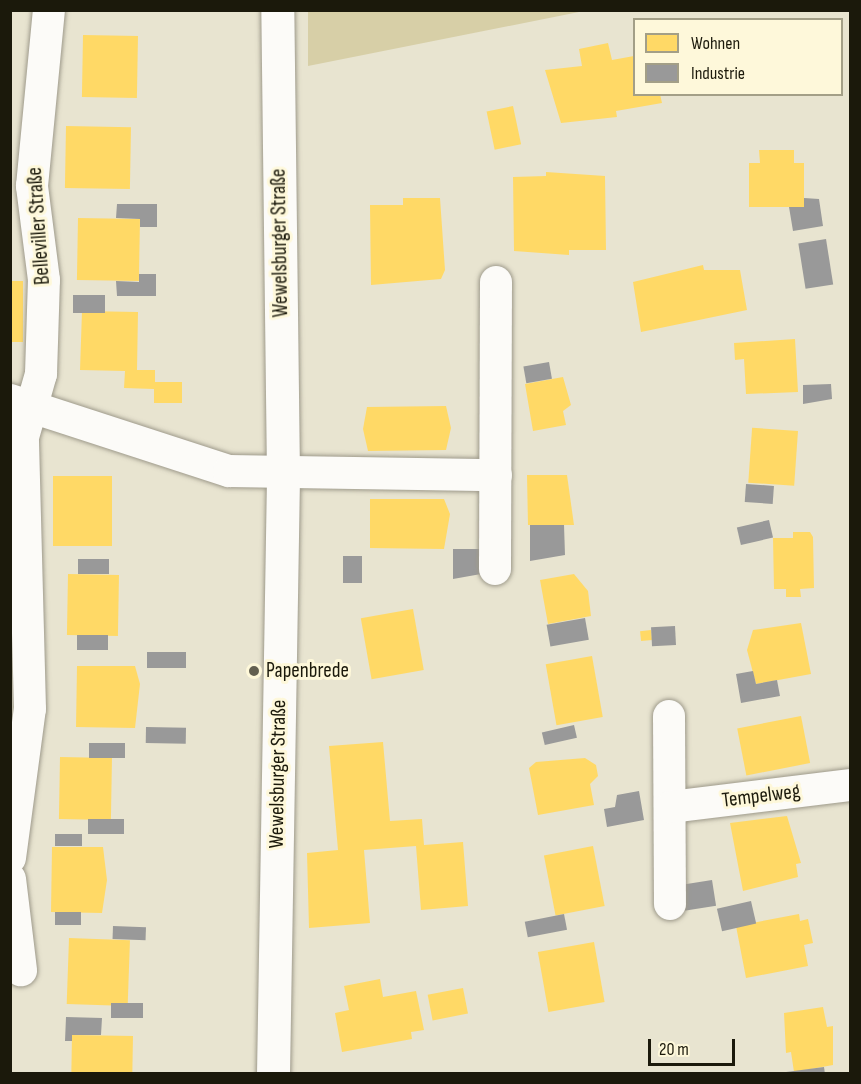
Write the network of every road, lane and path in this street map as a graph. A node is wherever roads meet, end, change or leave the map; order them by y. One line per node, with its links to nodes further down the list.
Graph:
1 (49, 10): 4 (street, Belleviller Straße)
2 (277, 10): 5 (main road, Wewelsburger Straße)
3 (496, 282): 6 (street)
4 (21, 402): 5 (street); 8 (street, Belleviller Straße)
5 (283, 475): 6 (street); 16 (main road, Wewelsburger Straße)
6 (496, 475): 7 (street)
7 (495, 569)
8 (20, 708): 12 (street, Belleviller Straße)
9 (669, 716): 11 (street)
10 (850, 785): 11 (street, Tempelweg)
11 (671, 807): 14 (street)
12 (10, 858)
13 (10, 879): 15 (street)
14 (670, 904)
15 (21, 970)
16 (273, 1074)

